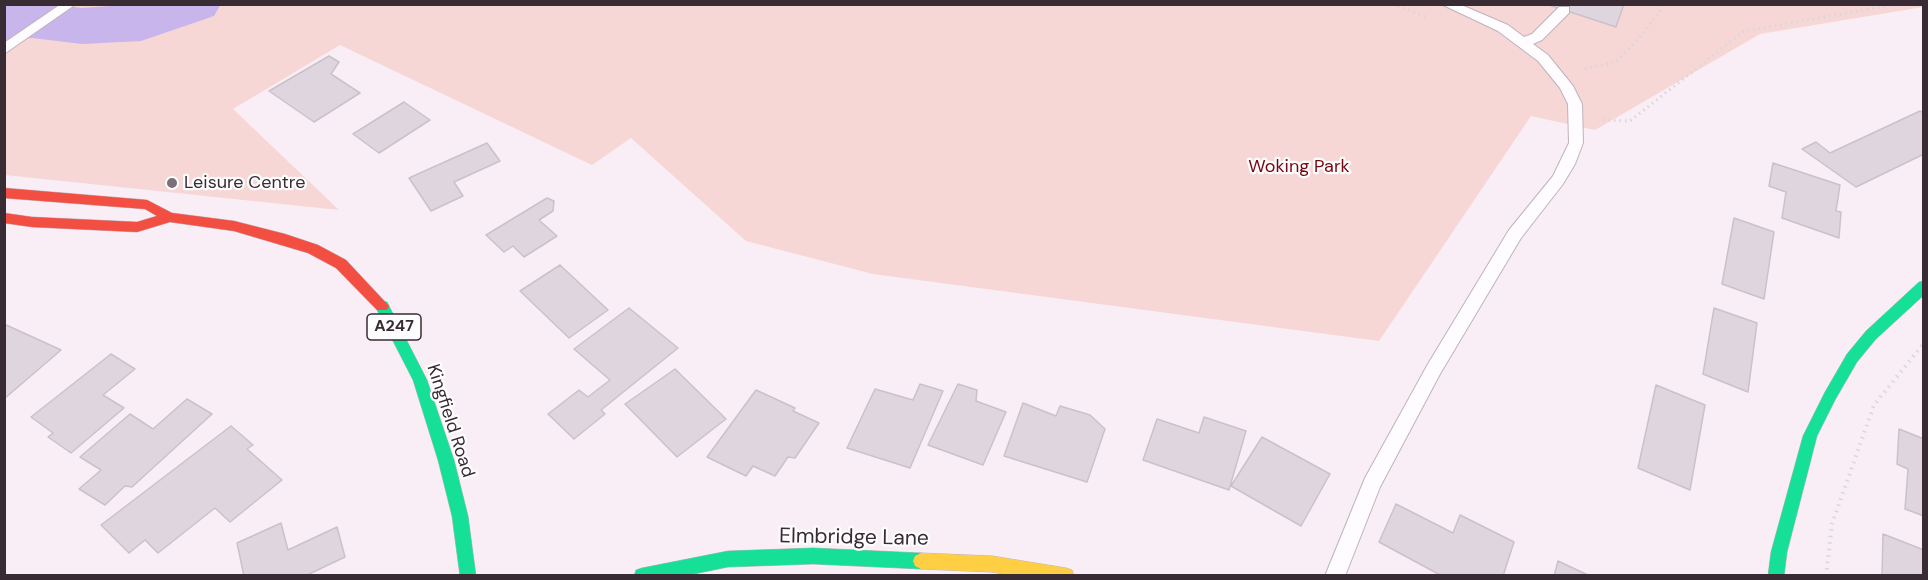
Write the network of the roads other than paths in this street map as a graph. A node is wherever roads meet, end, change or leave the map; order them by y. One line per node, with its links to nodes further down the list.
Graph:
1 (70, 4): 5 (lane)
2 (1447, 4): 4 (lane)
3 (1564, 10): 4 (lane)
4 (1525, 42): 13 (lane)
5 (4, 50)
6 (4, 193): 7 (main road, Kingfield Road / A247)
7 (170, 217): 8 (main road, Kingfield Road / A247); 10 (main road, Kingfield Road / A247)
8 (4, 218)
9 (1923, 286): 14 (main road)
10 (468, 576)
11 (642, 576): 12 (main road, Elmbridge Lane)
12 (1066, 576)
13 (1335, 576)
14 (1776, 576)

